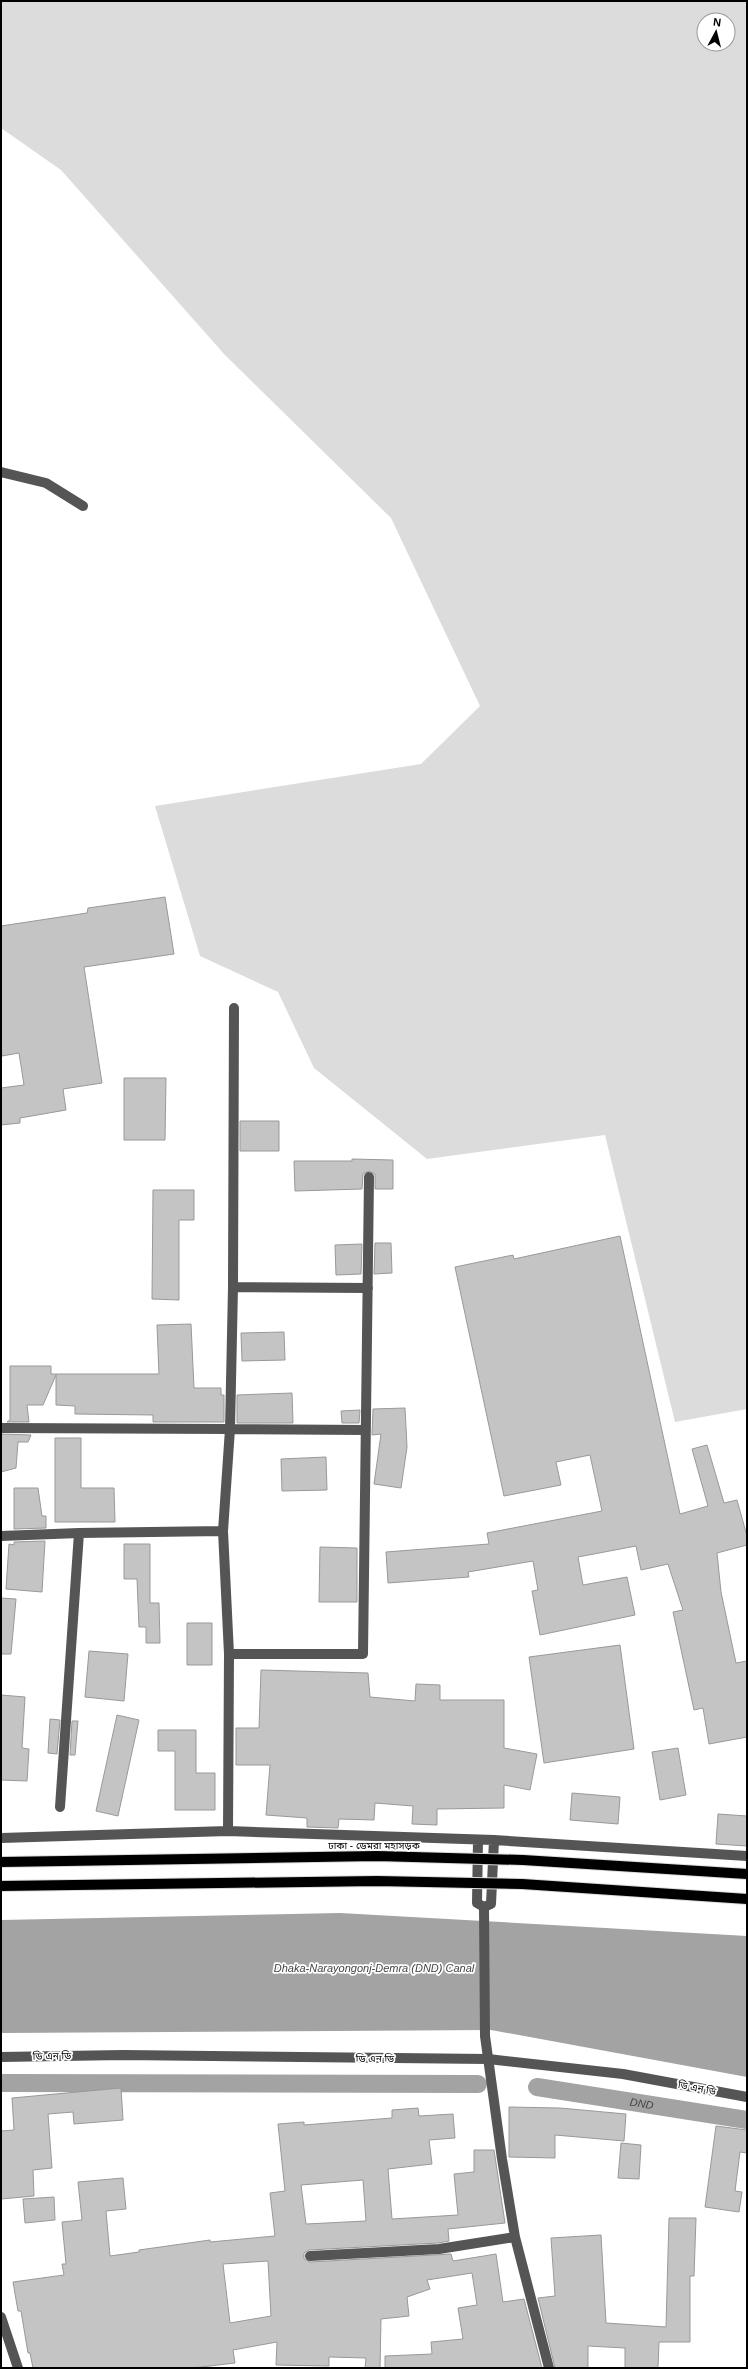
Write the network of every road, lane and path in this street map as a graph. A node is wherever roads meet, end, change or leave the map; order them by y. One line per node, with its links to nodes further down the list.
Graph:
1 (1, 472): 2 (street)
2 (83, 506)
3 (234, 1008): 5 (street)
4 (369, 1177): 6 (street)
5 (233, 1287): 6 (street); 8 (street)
6 (368, 1288): 9 (street)
7 (2, 1428): 8 (street)
8 (230, 1429): 9 (street); 10 (street)
9 (366, 1430): 13 (street)
10 (223, 1531): 11 (street); 13 (street)
11 (78, 1532): 12 (street); 14 (street)
12 (1, 1536)
13 (229, 1654): 15 (street)
14 (60, 1807)
15 (228, 1831): 16 (street); 17 (street)
16 (1, 1838)
17 (478, 1840): 18 (street); 24 (street)
18 (494, 1840): 19 (street); 24 (street)
19 (747, 1856)
20 (1, 1862): 21 (main road, ঢাকা - ডেমরা মহাসড়ক, bridge)
21 (747, 1874)
22 (1, 1886): 23 (main road, bridge)
23 (747, 1899)
24 (484, 1912): 26 (street)
25 (1, 2057): 26 (street, ডি এন ডি)
26 (488, 2059): 27 (street, ডি এন ডি); 28 (street)
27 (747, 2098)
28 (515, 2237): 29 (street); 32 (street)
29 (310, 2256)
30 (1, 2317): 31 (street)
31 (18, 2368)
32 (549, 2368)

